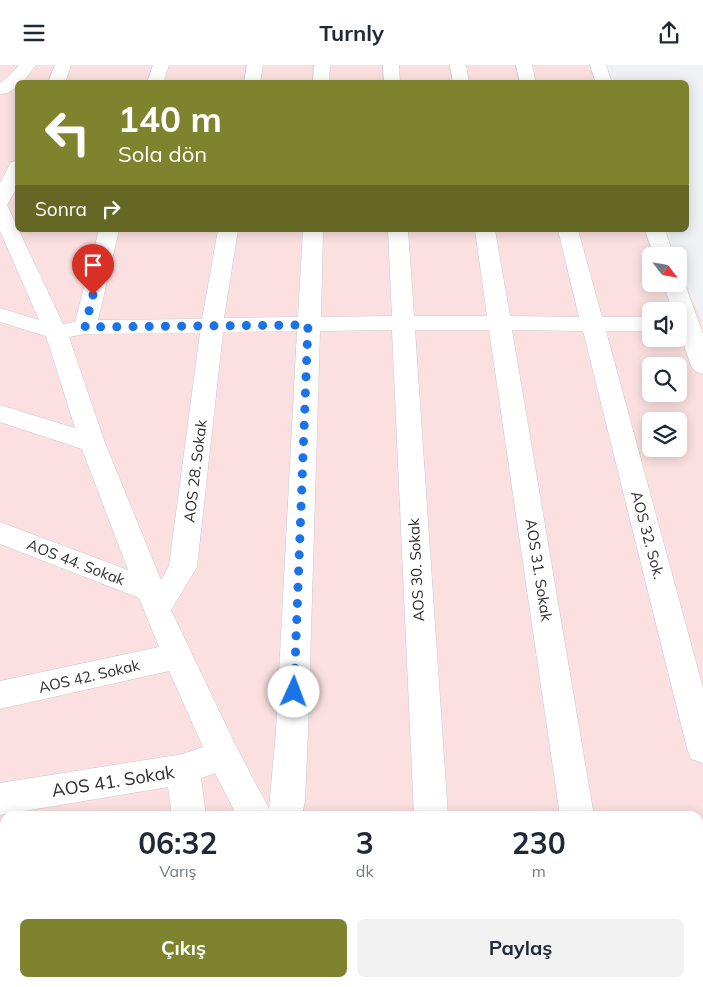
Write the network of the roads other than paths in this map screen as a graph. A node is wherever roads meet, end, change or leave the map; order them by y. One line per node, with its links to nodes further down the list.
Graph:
1 (29, 65): 18 (street)
2 (64, 65): 10 (street)
3 (161, 65): 11 (street)
4 (255, 65): 12 (street)
5 (322, 65): 13 (street)
6 (391, 65): 14 (street)
7 (458, 65): 15 (street)
8 (524, 65): 16 (street)
9 (598, 65): 17 (street)
10 (57, 80)
11 (156, 80)
12 (252, 80)
13 (321, 80)
14 (392, 80)
15 (460, 80)
16 (527, 80)
17 (603, 80)
18 (1, 88)
19 (15, 172): 20 (street)
20 (0, 202)
21 (0, 209): 38 (street)
22 (109, 232): 37 (street)
23 (228, 232): 35 (street, AOS 28. Sokak)
24 (313, 232): 36 (street)
25 (398, 232): 31 (street, AOS 30. Sokak)
26 (486, 232): 34 (street, AOS 31. Sokak)
27 (569, 232): 32 (street, AOS 32. Sok.)
28 (656, 232): 29 (street)
29 (661, 247)
30 (0, 315): 38 (street)
31 (402, 323): 34 (street); 36 (street); 54 (street, AOS 30. Sokak)
32 (592, 323): 33 (street); 34 (street); 47 (street, AOS 32. Sok.)
33 (642, 323)
34 (501, 324): 55 (street, AOS 31. Sokak)
35 (212, 325): 36 (street); 37 (street); 44 (street, AOS 28. Sokak)
36 (308, 325): 53 (street)
37 (85, 327): 38 (street)
38 (56, 332): 42 (street)
39 (687, 332): 40 (street)
40 (703, 366)
41 (0, 413): 42 (street)
42 (92, 443): 44 (street)
43 (0, 533): 44 (street, AOS 44. Sokak)
44 (154, 599): 45 (street)
45 (177, 656): 46 (street, AOS 42. Sokak); 48 (street)
46 (9, 688)
47 (703, 748)
48 (223, 755): 49 (street, AOS 41. Sokak); 52 (street)
49 (183, 769): 50 (street, AOS 41. Sokak); 51 (street)
50 (0, 799)
51 (188, 811)
52 (252, 811)
53 (286, 811)
54 (431, 811)
55 (576, 811)

